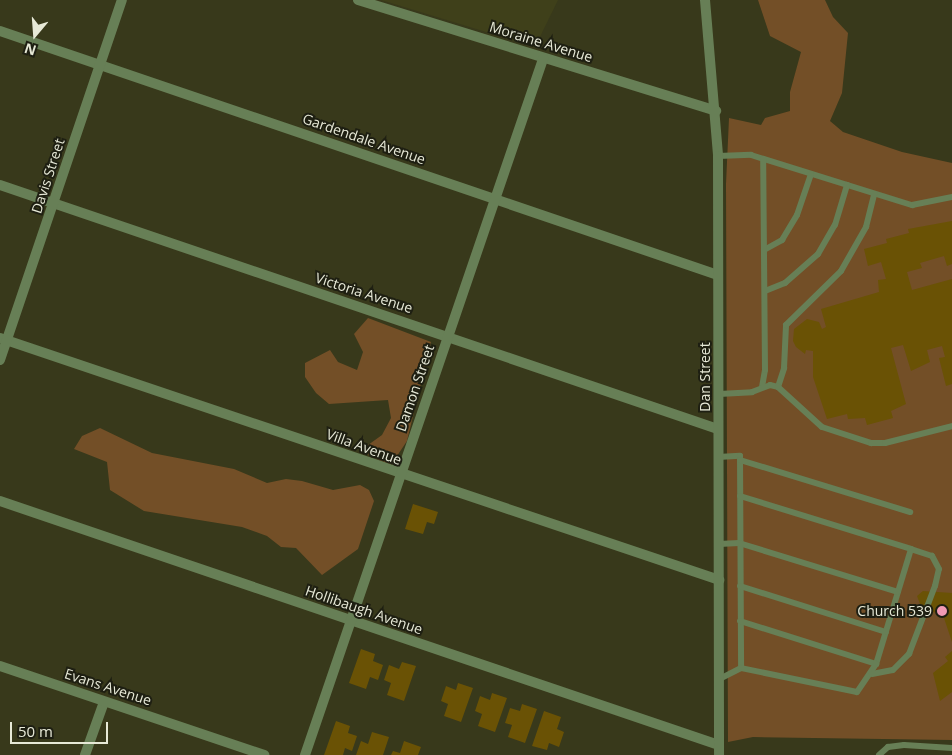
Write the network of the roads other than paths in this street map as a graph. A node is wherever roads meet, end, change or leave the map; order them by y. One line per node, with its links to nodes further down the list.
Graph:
1 (122, 0): 6 (street, Davis Street)
2 (358, 0): 5 (street, Moraine Avenue)
3 (705, 0): 7 (street, Dan Street)
4 (0, 31): 6 (street, Gardendale Avenue)
5 (542, 59): 7 (street, Moraine Avenue); 15 (street, Damon Street)
6 (98, 64): 15 (street, Gardendale Avenue); 16 (street, Davis Street)
7 (716, 111): 8 (street, Dan Street)
8 (718, 156): 9 (lane); 18 (street, Dan Street)
9 (763, 159): 10 (lane); 17 (lane)
10 (811, 174): 12 (lane); 17 (lane)
11 (0, 185): 16 (street, Victoria Avenue)
12 (847, 185): 13 (lane); 19 (lane)
13 (874, 194): 14 (lane); 24 (lane)
14 (952, 197)
15 (495, 198): 18 (street, Gardendale Avenue); 20 (street, Damon Street)
16 (54, 204): 20 (street, Victoria Avenue); 21 (street, Davis Street)
17 (764, 250): 19 (lane)
18 (718, 275): 25 (street, Dan Street)
19 (764, 291): 23 (lane)
20 (448, 335): 27 (street, Victoria Avenue); 30 (street, Damon Street)
21 (3, 339): 22 (street, Davis Street); 30 (street, Villa Avenue)
22 (0, 360)
23 (762, 386): 24 (lane); 25 (lane)
24 (778, 387): 26 (lane)
25 (719, 394): 27 (street, Dan Street)
26 (952, 426)
27 (718, 429): 28 (street, Dan Street)
28 (718, 457): 29 (lane); 35 (street, Dan Street)
29 (740, 460): 31 (lane); 33 (lane)
30 (400, 474): 37 (street, Villa Avenue); 40 (street, Damon Street)
31 (740, 496): 34 (lane); 36 (lane)
32 (0, 501): 40 (street, Hollibaugh Avenue)
33 (910, 512)
34 (739, 542): 35 (lane); 38 (lane); 39 (lane)
35 (719, 544): 37 (street, Dan Street)
36 (911, 549): 39 (lane); 46 (lane)
37 (719, 580): 47 (street, Dan Street)
38 (740, 586): 41 (lane); 42 (lane)
39 (898, 592): 42 (lane)
40 (350, 621): 50 (street, Hollibaugh Avenue); 53 (street, Damon Street)
41 (740, 621): 43 (lane); 45 (lane)
42 (886, 632): 43 (lane)
43 (876, 664): 46 (lane)
44 (0, 666): 48 (street, Evans Avenue)
45 (741, 668): 46 (lane); 47 (lane)
46 (872, 674)
47 (719, 679): 50 (street, Dan Street)
48 (104, 702): 51 (street); 52 (street, Evans Avenue)
49 (952, 748): 54 (lane)
50 (719, 750)
51 (85, 755)
52 (264, 755)
53 (305, 755)
54 (879, 755)

